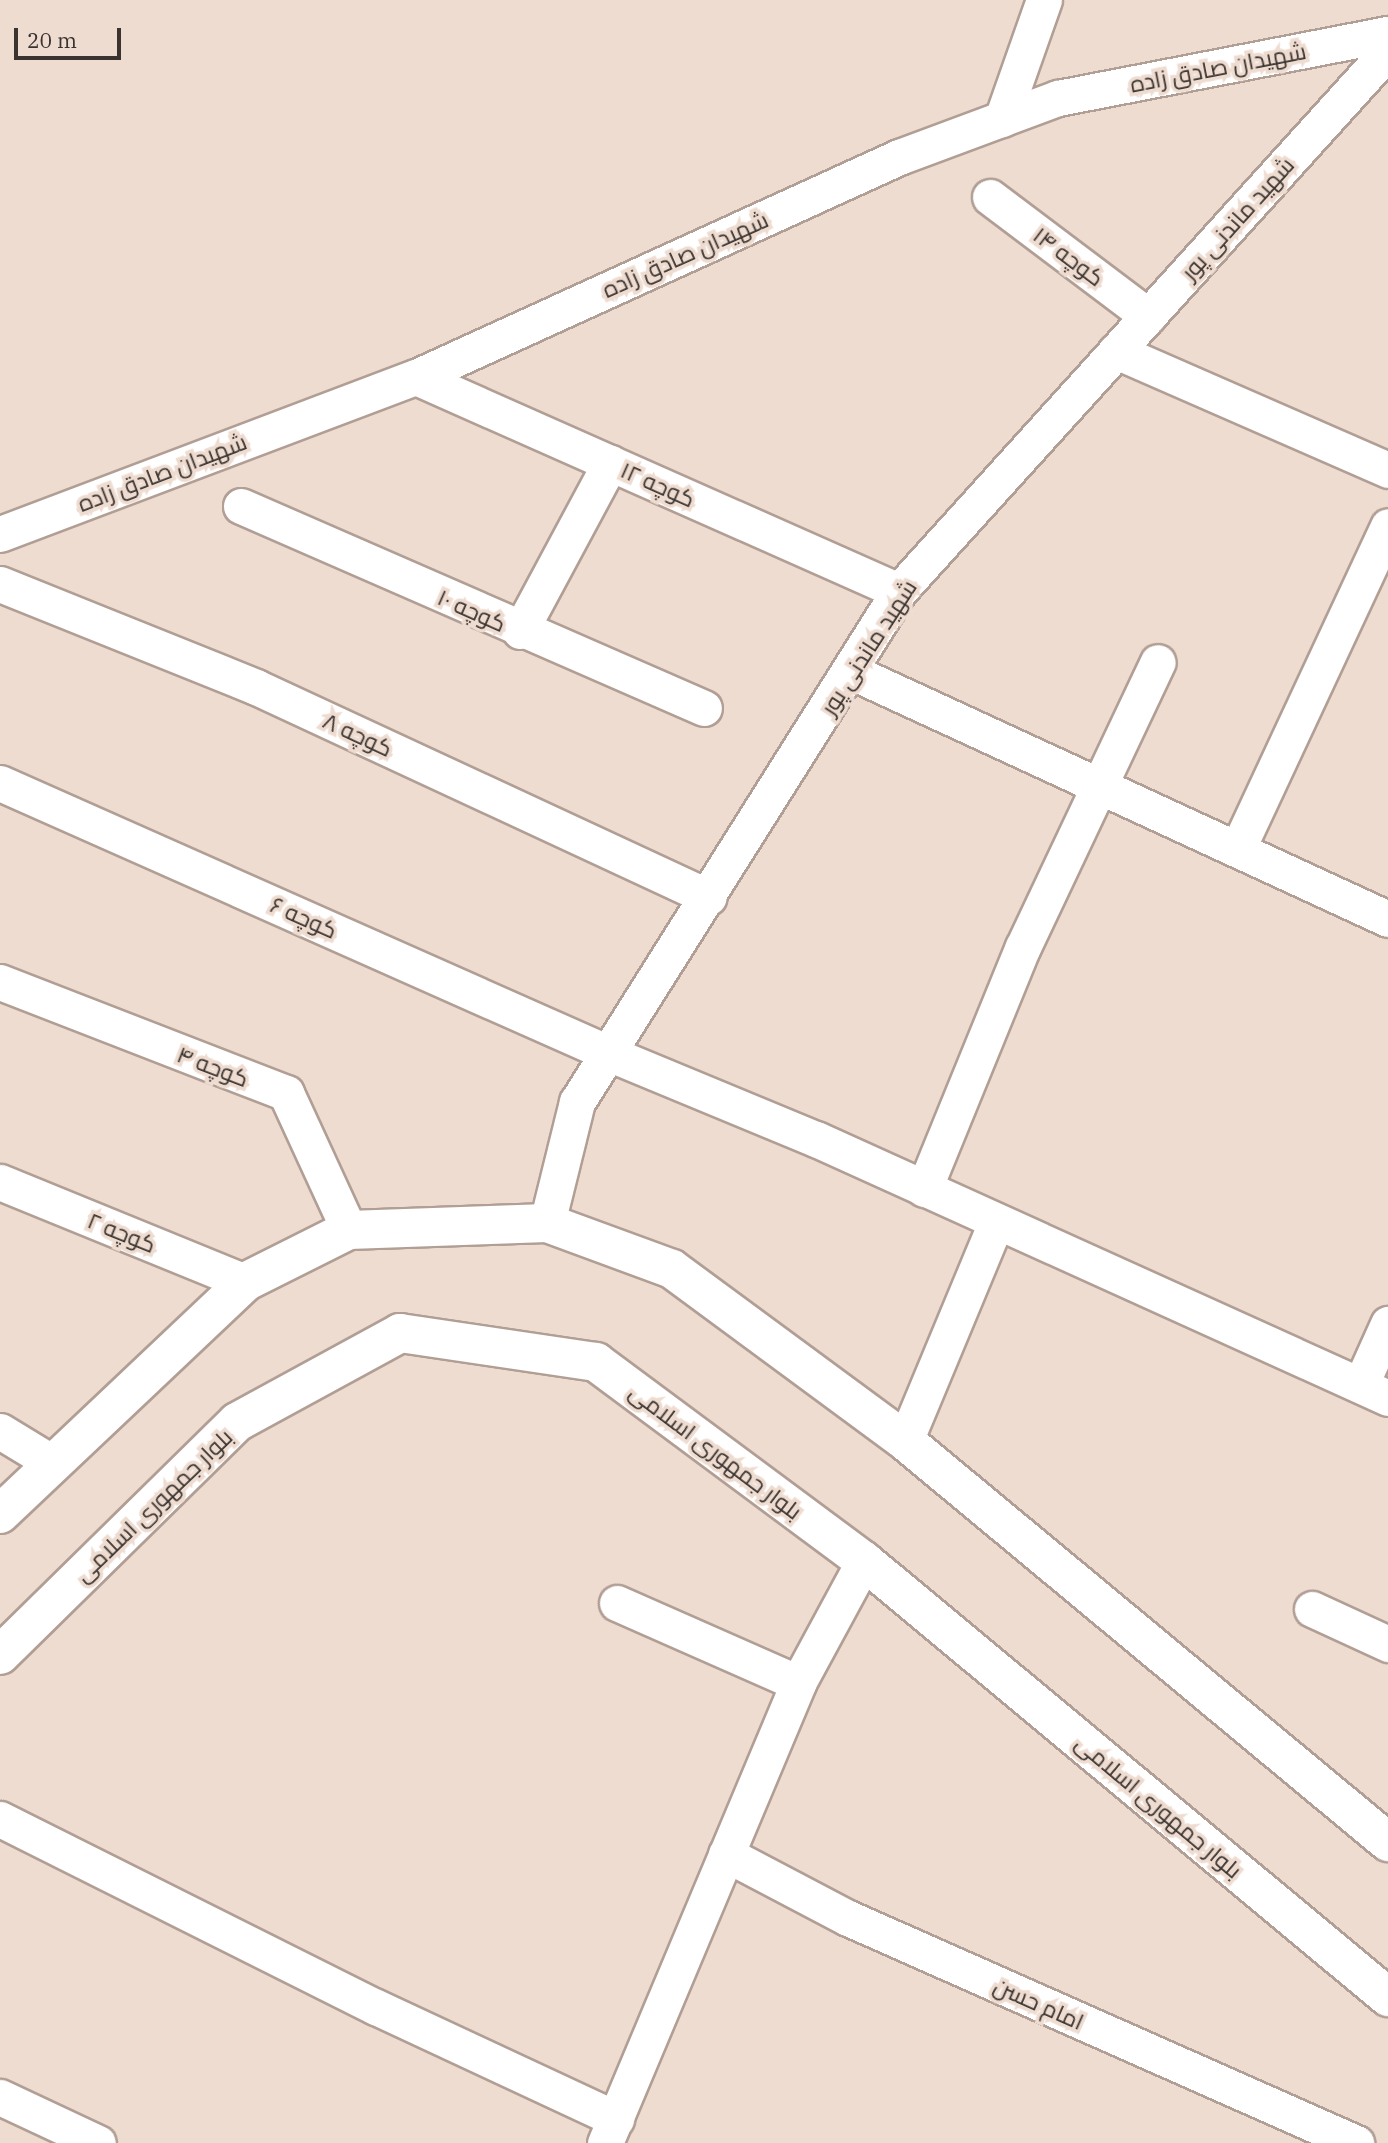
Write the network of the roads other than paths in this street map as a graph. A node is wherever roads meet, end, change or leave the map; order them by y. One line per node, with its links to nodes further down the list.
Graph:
1 (1044, 0): 4 (street)
2 (1388, 34): 4 (street, شهیدان صادق زاده)
3 (1388, 51): 6 (street, شهید ماندنی پور)
4 (1002, 119): 8 (street, شهیدان صادق زاده)
5 (990, 197): 6 (street, کوچه ۱۴)
6 (1148, 316): 7 (street, شهید ماندنی پور)
7 (1116, 351): 10 (street); 15 (street, شهید ماندنی پور)
8 (416, 377): 9 (street, کوچه ۱۲); 13 (street, شهیدان صادق زاده)
9 (610, 463): 15 (street, کوچه ۱۲); 16 (street)
10 (1388, 470)
11 (241, 506): 16 (street, کوچه ۱۰)
12 (1388, 526): 22 (street)
13 (0, 534)
14 (0, 584): 23 (street, کوچه ۸)
15 (900, 591): 18 (street, شهید ماندنی پور)
16 (520, 631): 19 (street, کوچه ۱۰)
17 (1158, 662): 21 (street)
18 (850, 671): 21 (street); 23 (street, شهید ماندنی پور)
19 (704, 708)
20 (0, 783): 26 (street, کوچه ۶)
21 (1100, 783): 22 (street); 28 (street)
22 (1238, 848): 24 (street)
23 (709, 897): 26 (street, شهید ماندنی پور)
24 (1387, 915)
25 (0, 982): 31 (street, کوچه ۴)
26 (608, 1053): 28 (street, کوچه ۶); 30 (street, شهید ماندنی پور)
27 (0, 1182): 32 (street, کوچه ۲)
28 (924, 1189): 29 (street, کوچه ۶)
29 (996, 1222): 34 (street, کوچه ۶); 36 (street)
30 (547, 1223): 31 (main road); 36 (main road)
31 (349, 1230): 32 (main road)
32 (245, 1282): 37 (main road)
33 (1388, 1324): 34 (street)
34 (1375, 1391)
35 (0, 1432): 37 (street)
36 (905, 1441): 46 (main road)
37 (51, 1462): 38 (main road)
38 (0, 1514)
39 (864, 1561): 43 (main road, بلوار جمهوری اسلامی); 44 (street); 48 (main road, بلوار جمهوری اسلامی)
40 (617, 1602): 44 (street)
41 (1312, 1609): 42 (street)
42 (1388, 1644)
43 (0, 1654)
44 (798, 1683): 47 (street)
45 (0, 1819): 50 (street)
46 (1388, 1842)
47 (726, 1854): 50 (street); 52 (street, امام حسن)
48 (1388, 1997)
49 (0, 2097): 51 (street)
50 (610, 2131)
51 (98, 2143)
52 (1356, 2143)

